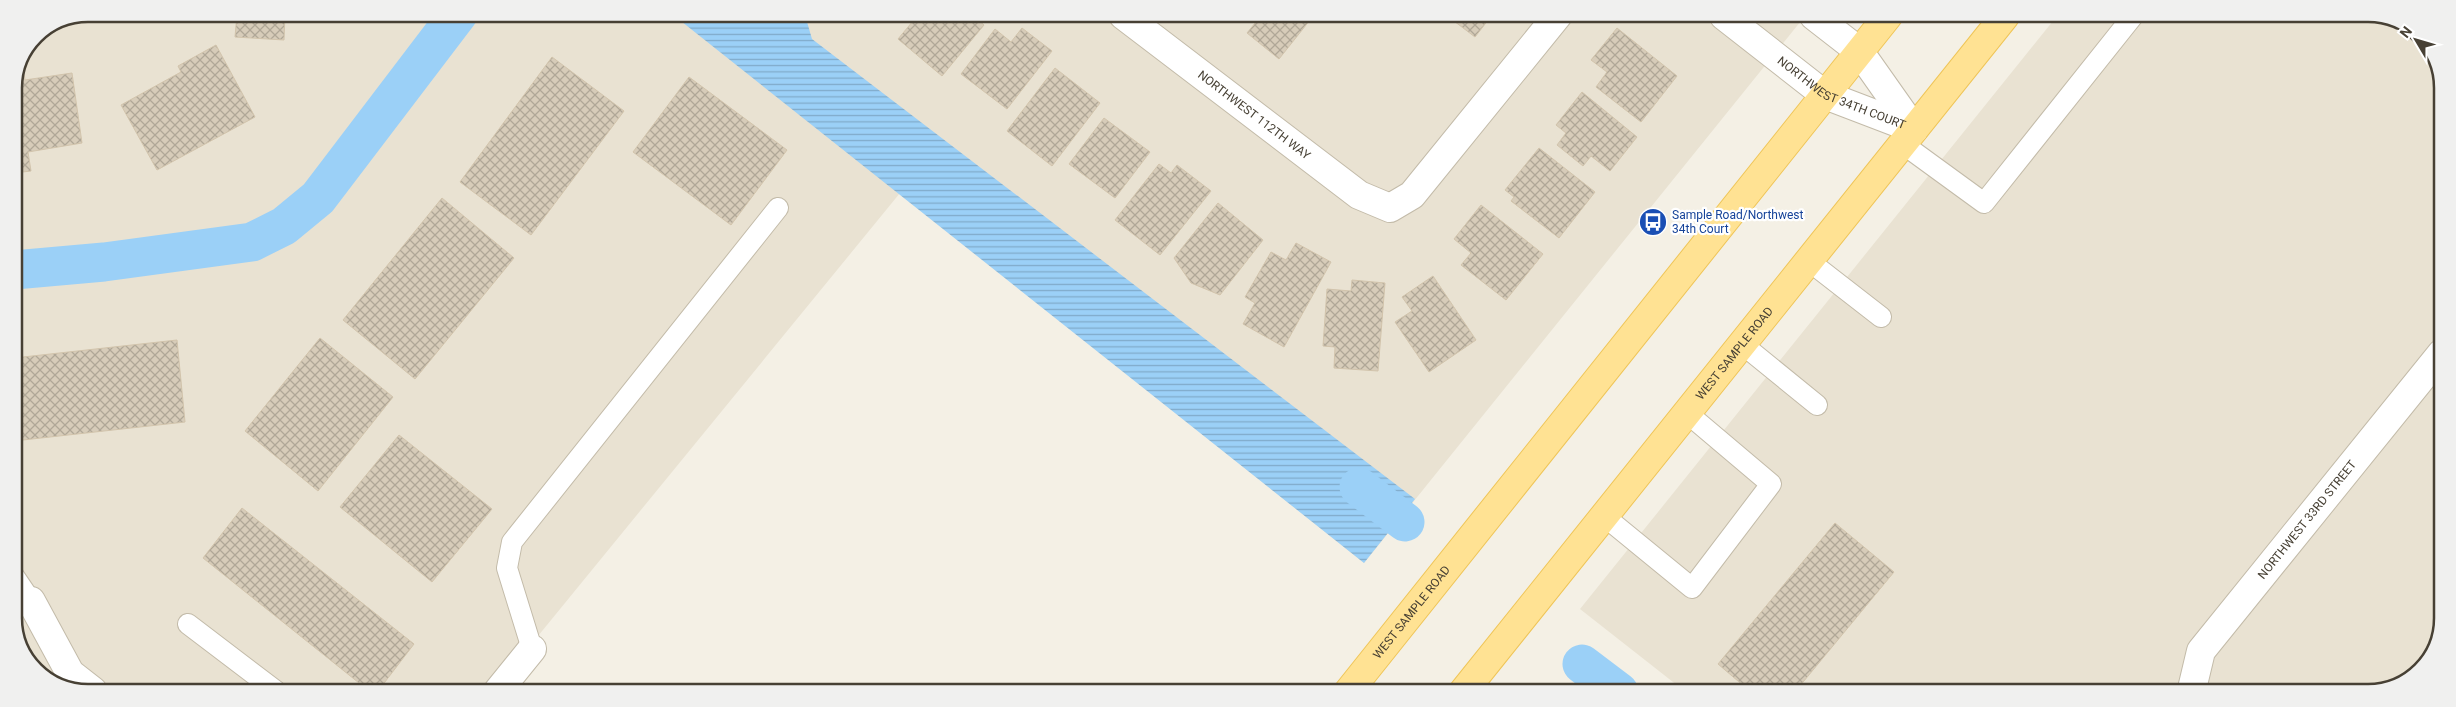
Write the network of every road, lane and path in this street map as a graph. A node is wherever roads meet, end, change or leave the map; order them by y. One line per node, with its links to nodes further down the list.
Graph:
1 (1132, 22): 2 (street, NORTHWEST 112TH WAY)
2 (1552, 22)
3 (1732, 22): 9 (street, NORTHWEST 34TH COURT)
4 (1822, 22): 8 (street, NORTHWEST 34TH COURT)
5 (1883, 22): 8 (main road, WEST SAMPLE ROAD)
6 (2000, 22): 10 (main road, WEST SAMPLE ROAD)
7 (2128, 22): 10 (lane)
8 (1859, 51): 9 (main road, WEST SAMPLE ROAD); 10 (street, NORTHWEST 34TH COURT)
9 (1825, 95): 10 (street, NORTHWEST 34TH COURT); 26 (main road, WEST SAMPLE ROAD)
10 (1908, 136): 12 (main road, WEST SAMPLE ROAD)
11 (778, 208): 22 (lane)
12 (1808, 261): 13 (lane); 14 (main road, WEST SAMPLE ROAD)
13 (1880, 318)
14 (1742, 344): 16 (lane); 17 (main road, WEST SAMPLE ROAD)
15 (2434, 363): 28 (street, NORTHWEST 33RD STREET)
16 (1817, 405)
17 (1687, 413): 18 (main road, WEST SAMPLE ROAD); 18 (lane)
18 (1604, 516): 27 (main road, WEST SAMPLE ROAD)
19 (23, 590): 20 (lane)
20 (31, 602): 23 (street)
21 (188, 624): 24 (lane)
22 (532, 648): 25 (street)
23 (84, 684)
24 (267, 684)
25 (504, 684)
26 (1354, 684)
27 (1469, 684)
28 (2193, 684)

